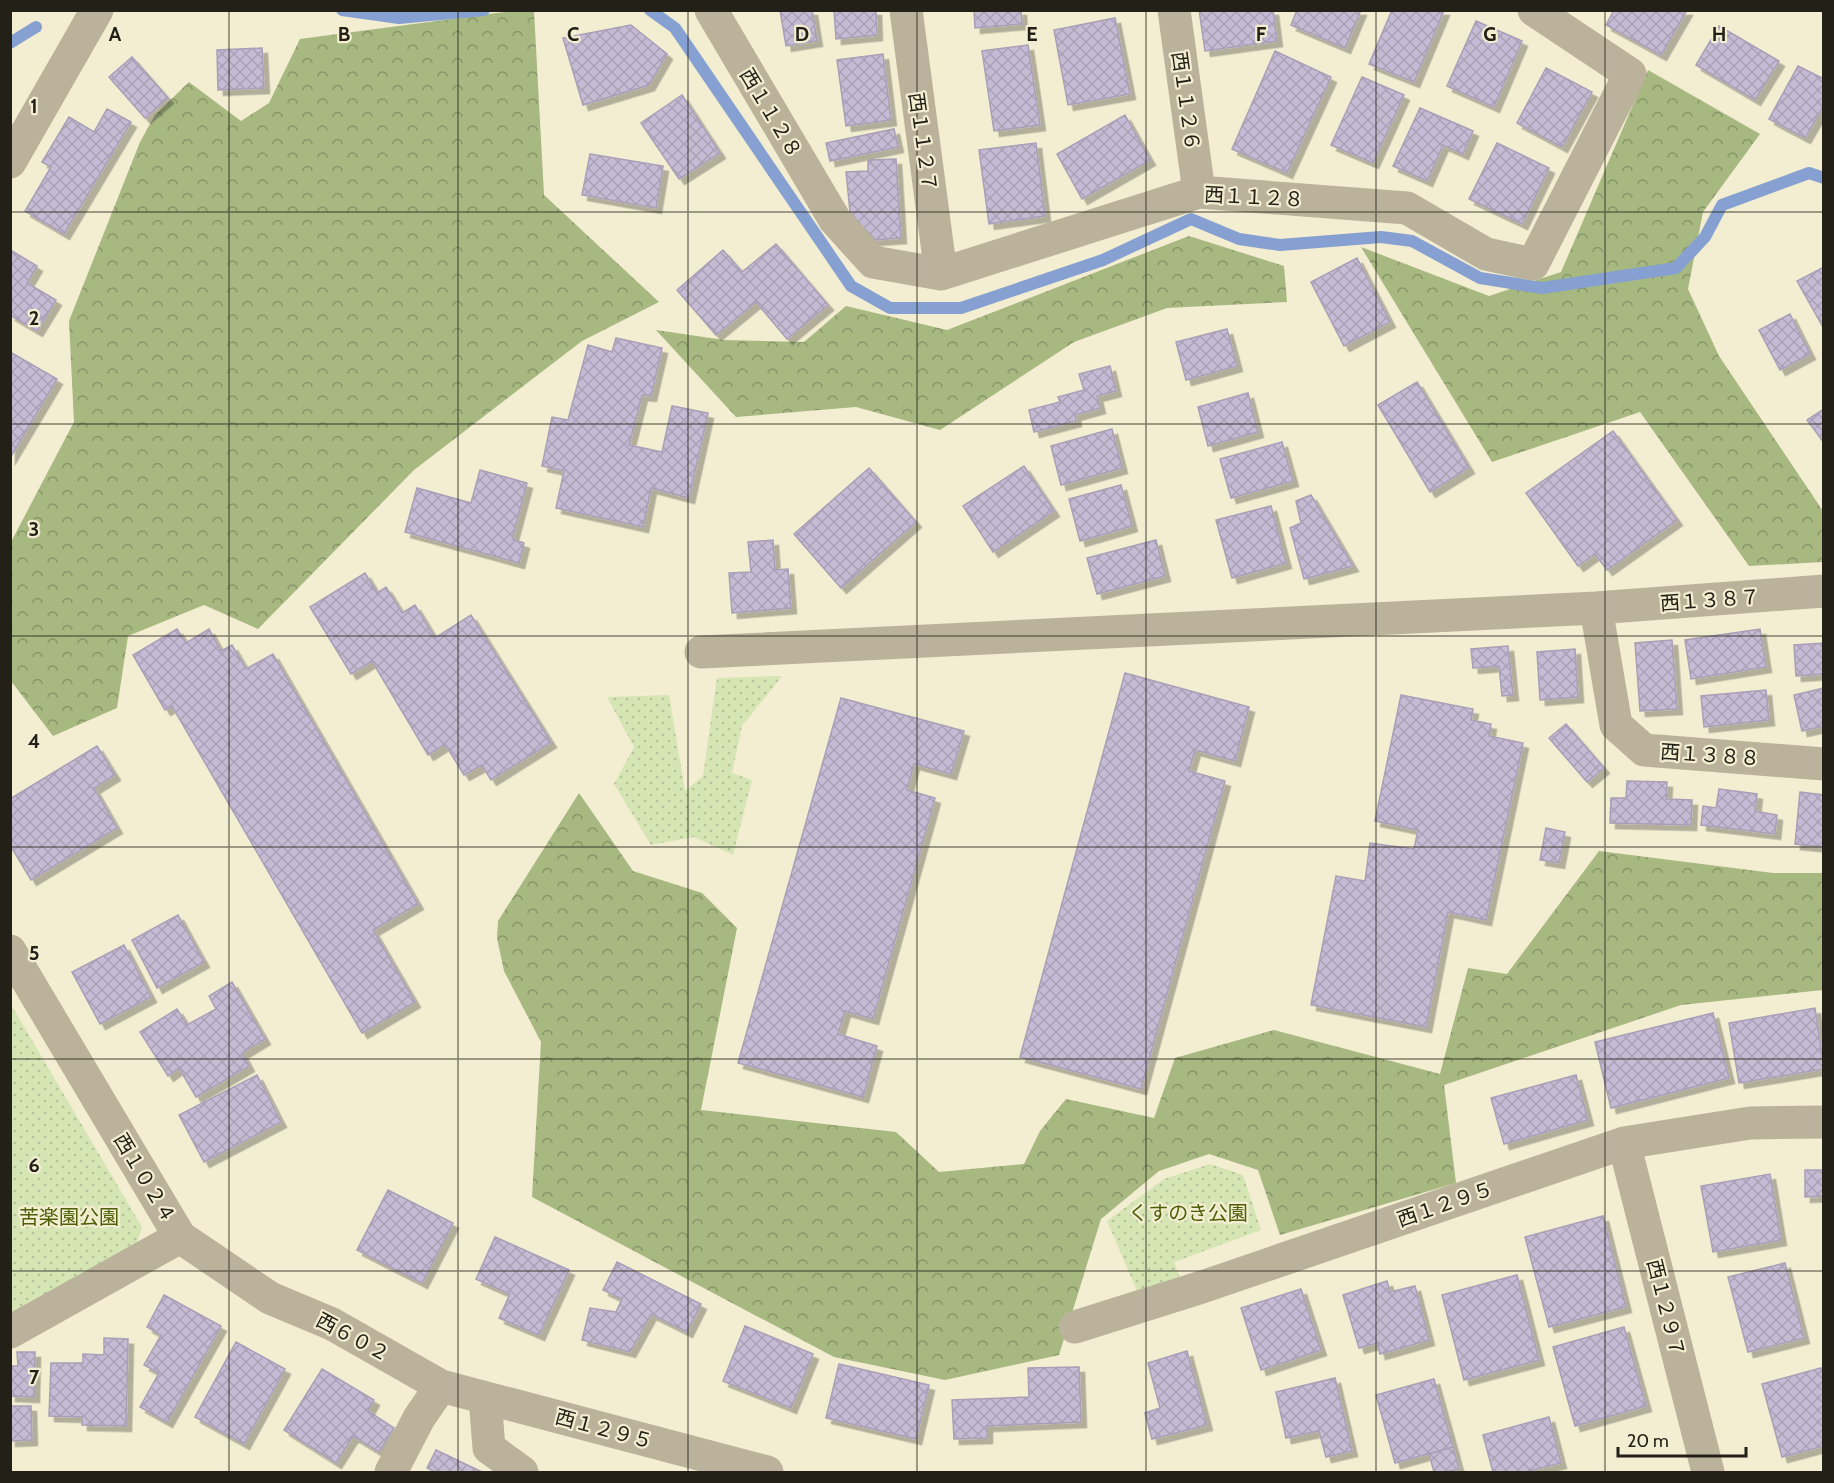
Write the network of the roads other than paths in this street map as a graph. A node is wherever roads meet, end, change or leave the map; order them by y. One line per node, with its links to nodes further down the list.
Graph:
1 (97, 10): 6 (street)
2 (711, 10): 8 (street, 西１１２８)
3 (906, 10): 8 (street, 西１１２７)
4 (1174, 10): 7 (street, 西１１２６)
5 (1534, 10): 7 (street, 西１１２８)
6 (10, 162)
7 (1199, 192): 8 (street, 西１１２８)
8 (940, 274)
9 (1824, 591): 10 (street, 西１３８７)
10 (1596, 608): 11 (street, 西１３８７); 12 (street, 西１３８８)
11 (701, 652)
12 (1824, 764)
13 (10, 951): 16 (street, 西１０２４)
14 (1824, 1122): 15 (street, 西１２９５)
15 (1624, 1143): 17 (street, 西１２９５); 24 (street, 西１２９７)
16 (180, 1237): 18 (street, 西１０２４); 19 (street, 西６０２)
17 (1075, 1327)
18 (10, 1332)
19 (441, 1386): 20 (street, 西１２９５); 21 (street)
20 (485, 1398): 22 (street); 23 (street, 西１２９５)
21 (391, 1473)
22 (522, 1473)
23 (767, 1473)
24 (1708, 1473)

